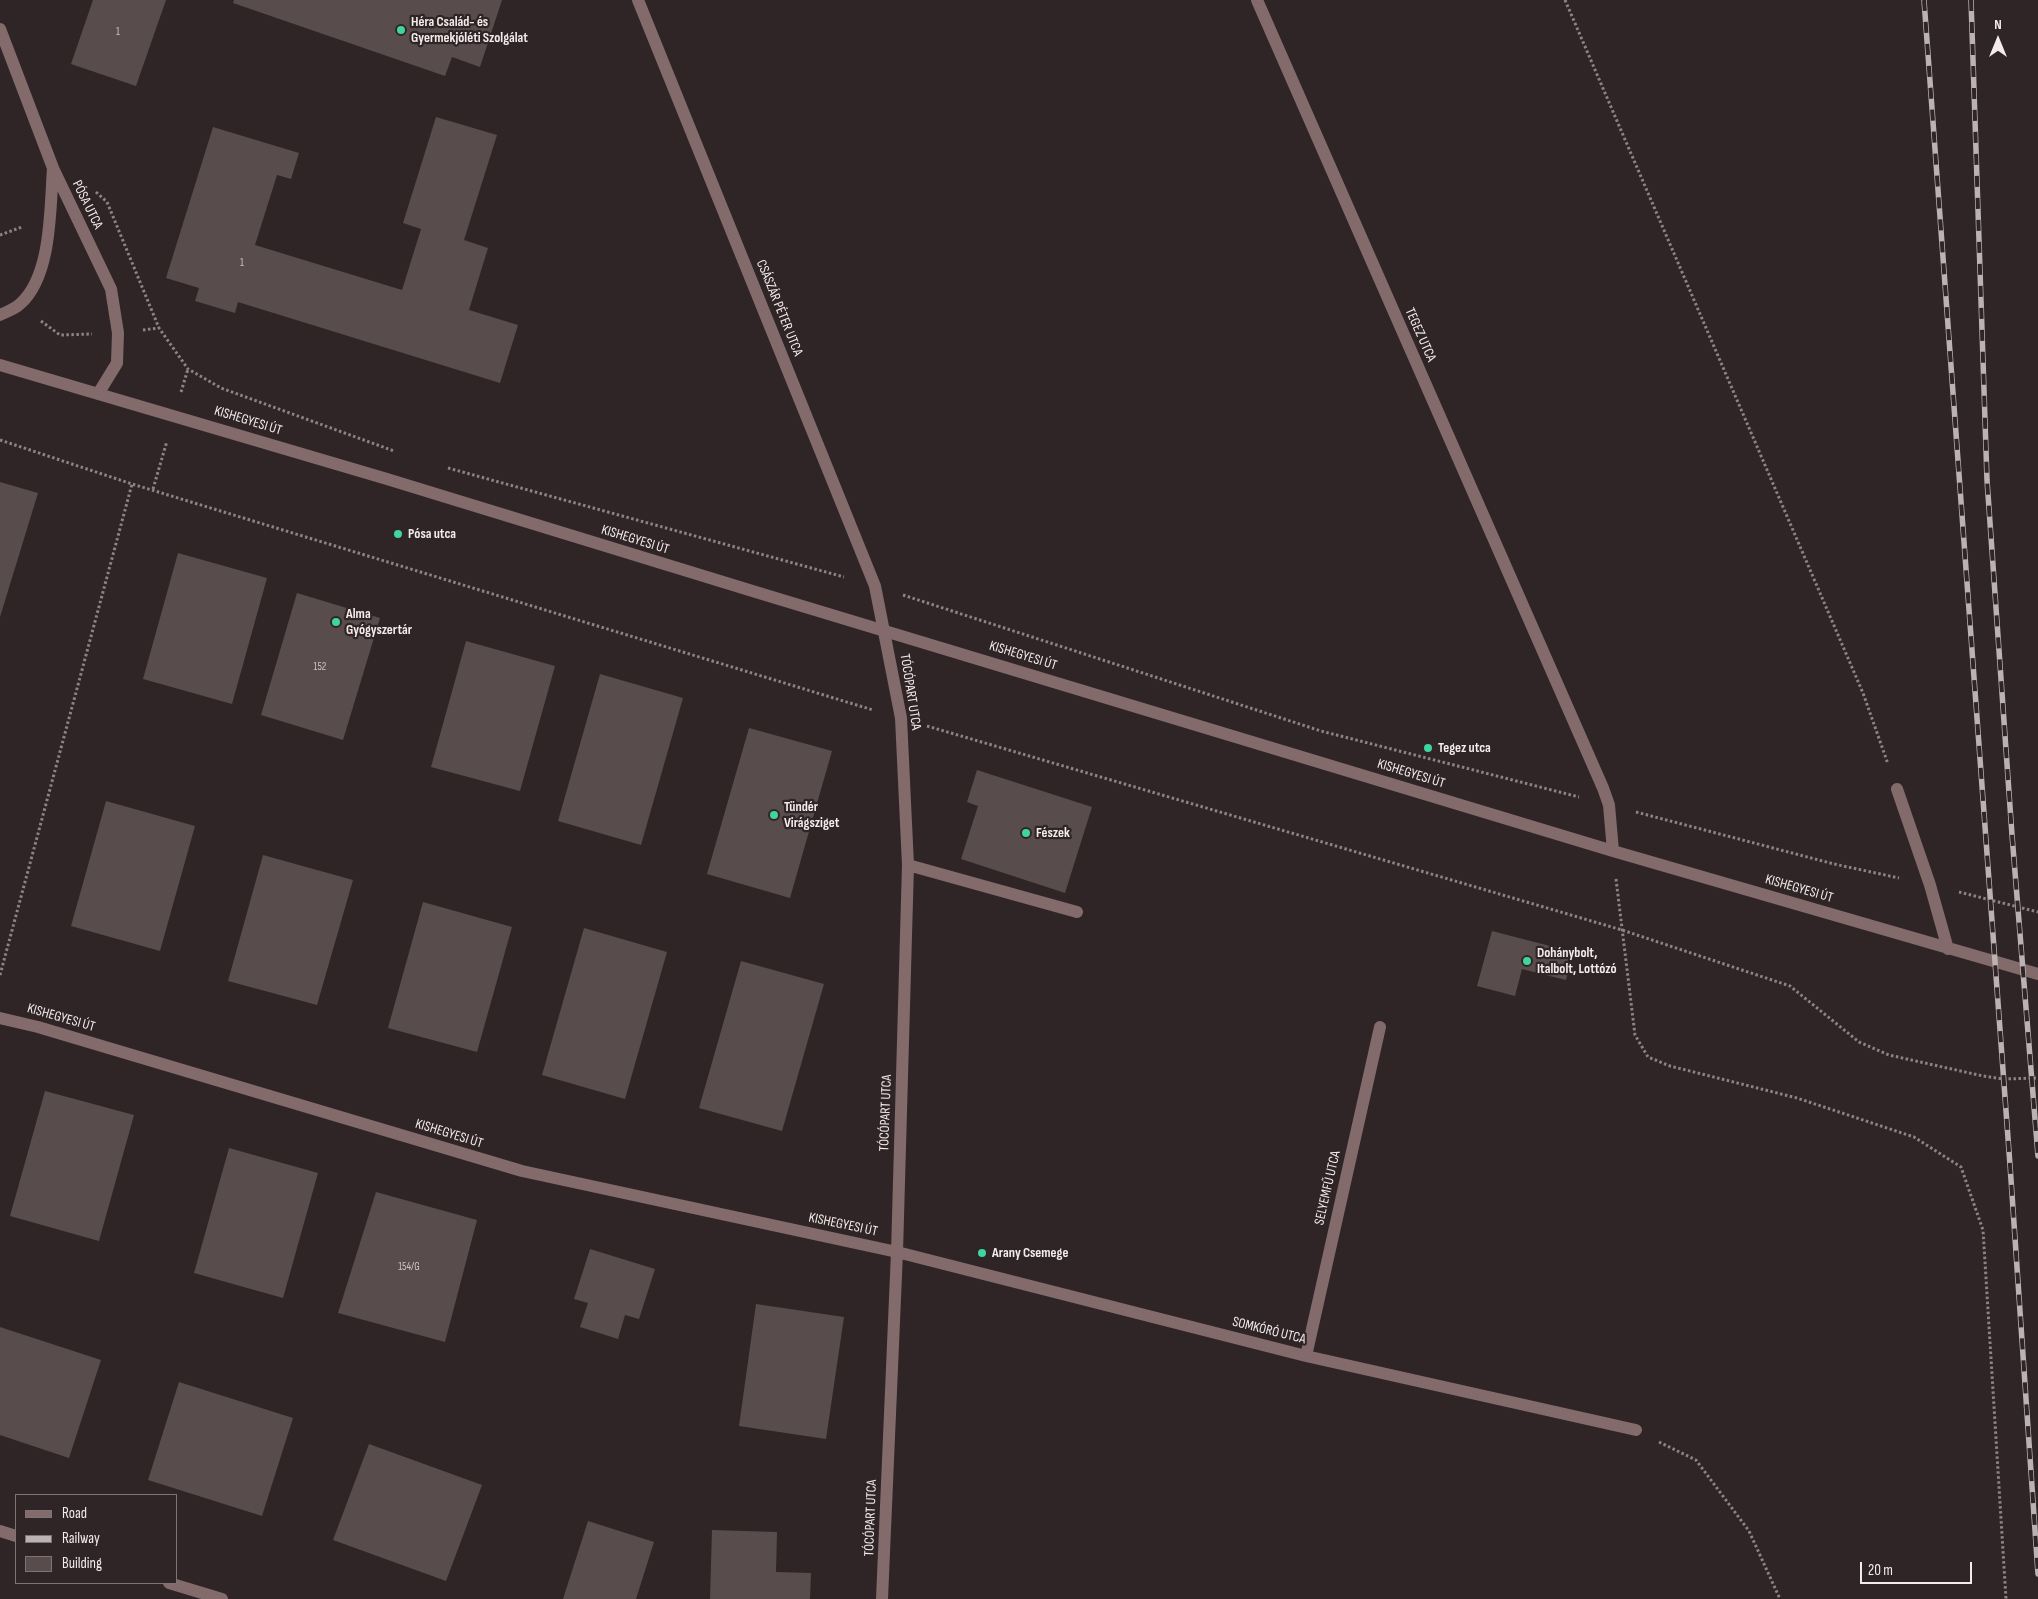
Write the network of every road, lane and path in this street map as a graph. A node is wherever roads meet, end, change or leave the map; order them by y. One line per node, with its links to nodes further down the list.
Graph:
1 (638, 0): 16 (street, CSÁSZÁR PÉTER UTCA)
2 (1257, 0): 19 (street, TEGEZ UTCA)
3 (1565, 0): 18 (path)
4 (0, 28): 5 (street, PÓSA UTCA)
5 (53, 168): 7 (street); 10 (street, PÓSA UTCA)
6 (107, 202): 9 (path)
7 (19, 305): 8 (street); 10 (path)
8 (0, 315)
9 (159, 328): 10 (path); 14 (path)
10 (118, 333): 12 (street, PÓSA UTCA)
11 (0, 365): 12 (street, KISHEGYESI ÚT)
12 (98, 394): 17 (street, KISHEGYESI ÚT)
13 (0, 440): 28 (path)
14 (401, 454)
15 (439, 465): 16 (path)
16 (875, 586): 17 (street, CSÁSZÁR PÉTER UTCA); 19 (path)
17 (884, 630): 20 (street, KISHEGYESI ÚT); 21 (street, TÓCÓPART UTCA)
18 (1897, 789): 22 (street)
19 (1609, 805): 20 (street, TEGEZ UTCA); 22 (path)
20 (1613, 851): 25 (path); 26 (street, KISHEGYESI ÚT)
21 (908, 865): 23 (street); 32 (street, TÓCÓPART UTCA)
22 (1930, 885): 24 (path); 26 (street)
23 (1077, 912)
24 (2038, 912)
25 (1622, 930): 31 (path); 41 (path)
26 (1948, 949): 27 (street, KISHEGYESI ÚT)
27 (2038, 974)
28 (0, 975)
29 (0, 1018): 32 (street, KISHEGYESI ÚT)
30 (1380, 1026): 33 (street, SELYEMFŰ UTCA)
31 (2038, 1078)
32 (897, 1252): 33 (street, SOMKÓRÓ UTCA); 39 (street, TÓCÓPART UTCA)
33 (1306, 1356): 34 (street, SOMKÓRÓ UTCA)
34 (1636, 1430): 40 (path)
35 (0, 1531): 36 (street)
36 (15, 1536)
37 (172, 1584): 38 (street)
38 (222, 1599)
39 (882, 1599)
40 (1780, 1599)
41 (2006, 1599)

